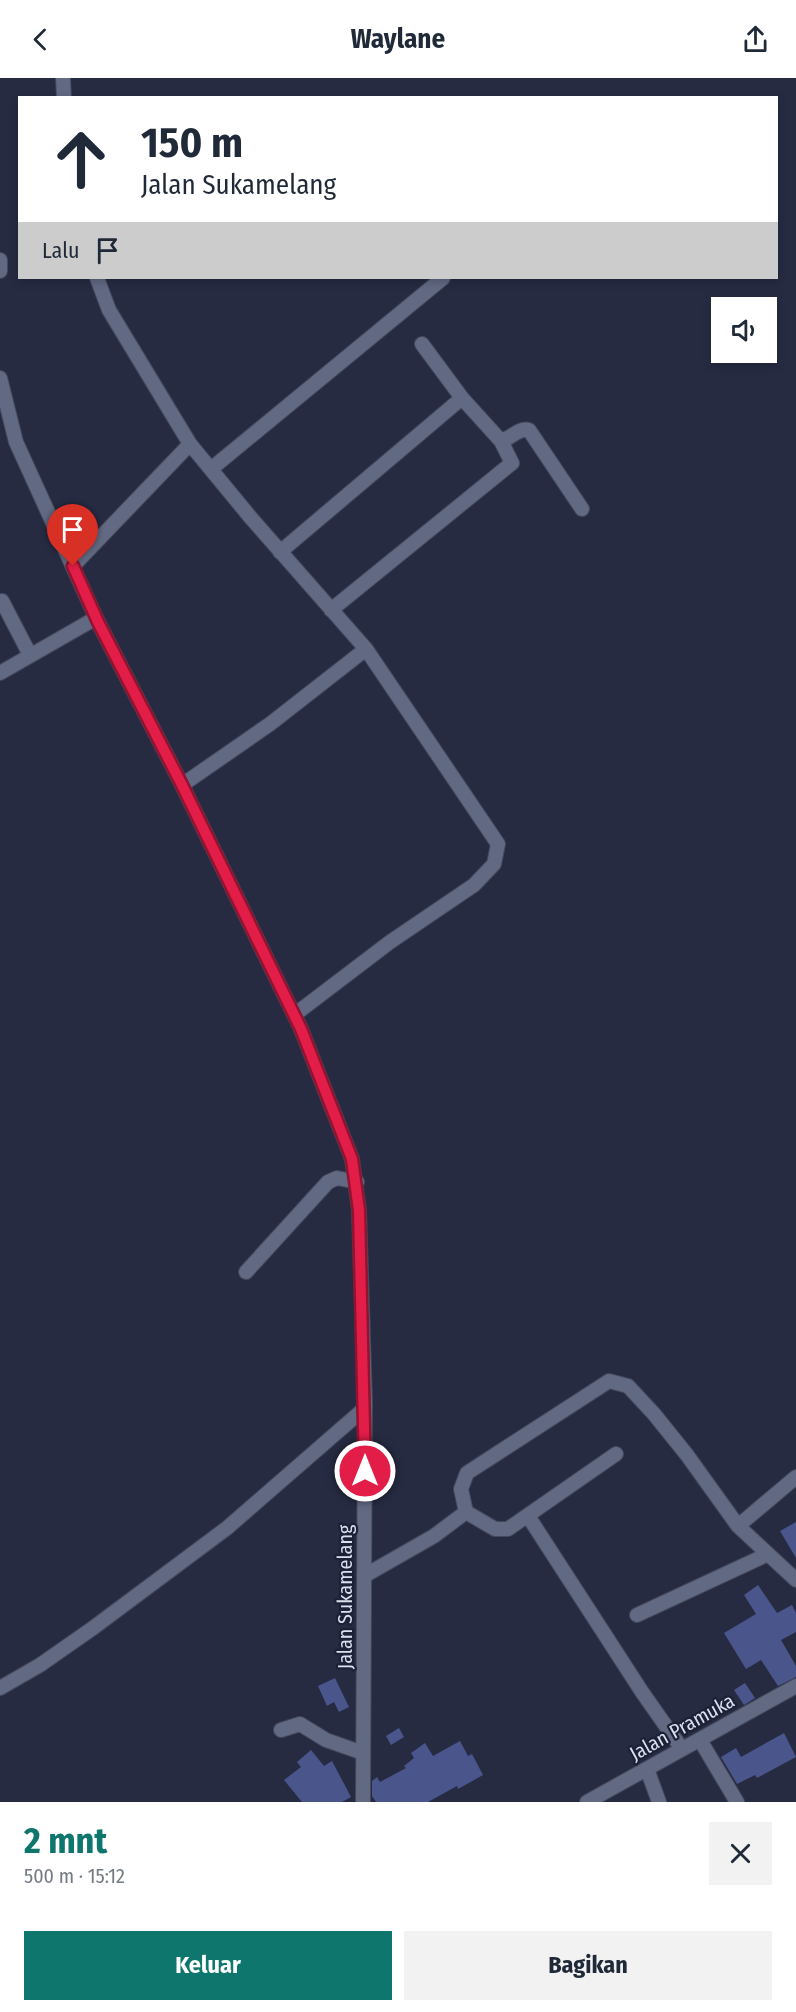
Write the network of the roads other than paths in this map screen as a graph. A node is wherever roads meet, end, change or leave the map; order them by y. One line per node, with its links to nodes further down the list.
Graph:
1 (63, 78): 2 (street)
2 (64, 96)
3 (0, 260): 4 (street)
4 (0, 271)
5 (97, 279): 11 (street)
6 (442, 279): 12 (street)
7 (422, 344): 9 (street)
8 (0, 378): 15 (street)
9 (462, 398): 10 (street); 14 (street)
10 (501, 441): 13 (street); 17 (street)
11 (190, 444): 12 (street); 15 (street)
12 (211, 469): 14 (street)
13 (582, 509)
14 (280, 552): 17 (street)
15 (73, 566): 18 (street)
16 (2, 601): 20 (street)
17 (331, 610): 19 (street)
18 (96, 618): 20 (street); 22 (street)
19 (366, 649): 22 (street); 23 (street)
20 (30, 655): 21 (street)
21 (0, 673)
22 (182, 785): 23 (street)
23 (294, 1015): 24 (street, Jalan Sukamelang)
24 (356, 1178): 25 (street); 26 (street, Jalan Sukamelang)
25 (246, 1272)
26 (365, 1408): 33 (street, Jalan Sukamelang); 37 (street)
27 (616, 1454): 30 (street)
28 (796, 1477): 31 (street)
29 (466, 1512): 30 (street); 31 (street); 33 (street)
30 (528, 1516): 40 (street)
31 (738, 1526): 32 (street)
32 (766, 1555): 34 (street); 35 (street)
33 (364, 1576): 41 (street, Jalan Sukamelang)
34 (796, 1580)
35 (637, 1615)
36 (796, 1686): 39 (street, Jalan Pramuka)
37 (0, 1688)
38 (281, 1730): 41 (street)
39 (700, 1740): 40 (street, Jalan Pramuka); 46 (street)
40 (682, 1749): 42 (street, Jalan Pramuka)
41 (363, 1753): 43 (street, Jalan Sukamelang)
42 (647, 1769): 44 (street, Jalan Pramuka); 45 (street)
43 (363, 1802)
44 (587, 1802)
45 (659, 1802)
46 (737, 1802)

